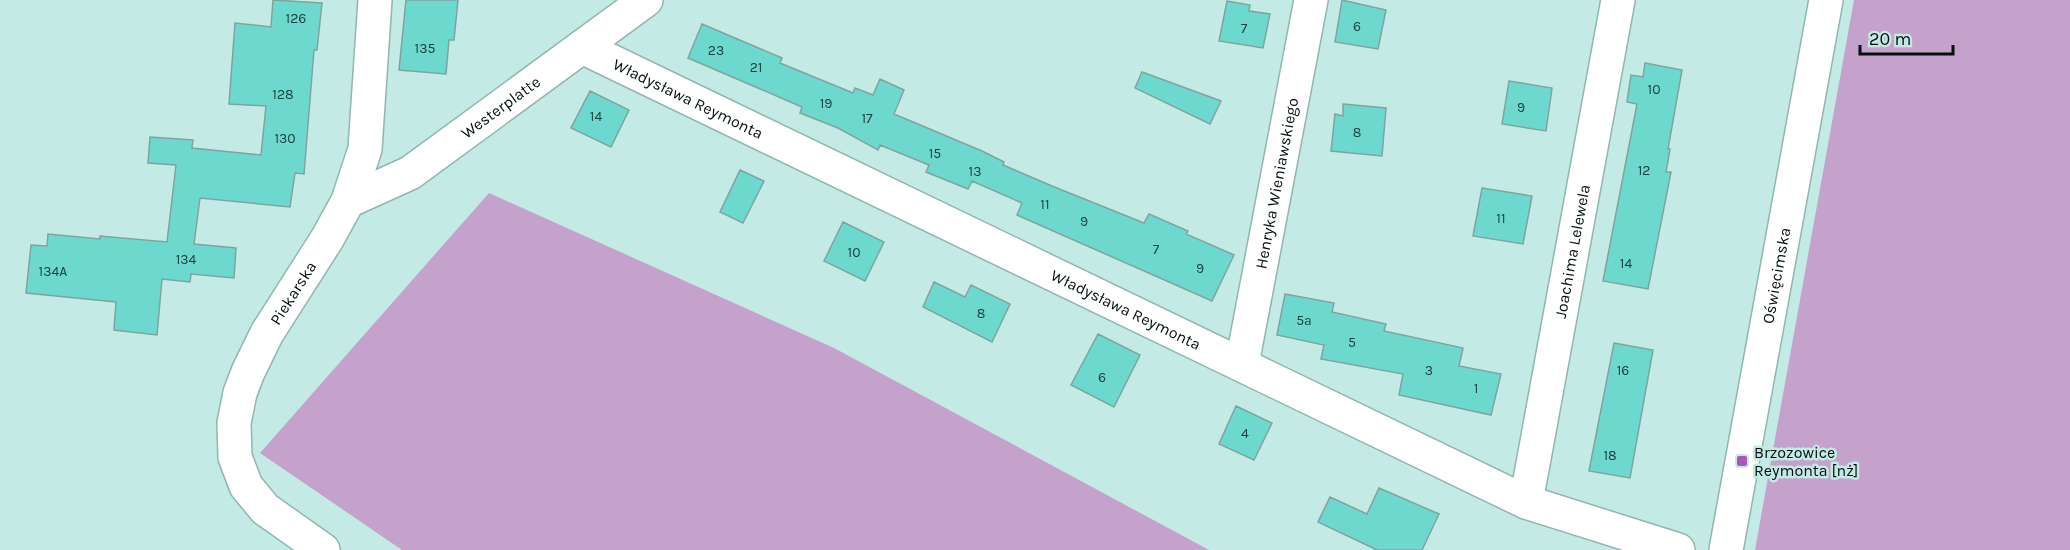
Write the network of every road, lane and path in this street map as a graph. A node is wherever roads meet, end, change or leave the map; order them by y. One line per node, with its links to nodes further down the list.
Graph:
1 (375, 0): 7 (street, Piekarska)
2 (646, 0): 6 (street, Westerplatte)
3 (1311, 0): 8 (street, Henryka Wieniawskiego)
4 (1618, 0): 9 (street, Joachima Lelewela)
5 (1826, 0): 12 (street, Oświęcimska)
6 (582, 47): 7 (street, Westerplatte); 8 (street, Władysława Reymonta)
7 (348, 201): 10 (street, Piekarska)
8 (1242, 364): 9 (street, Władysława Reymonta)
9 (1526, 502): 11 (street, Władysława Reymonta)
10 (323, 550)
11 (1678, 550)
12 (1726, 550)

